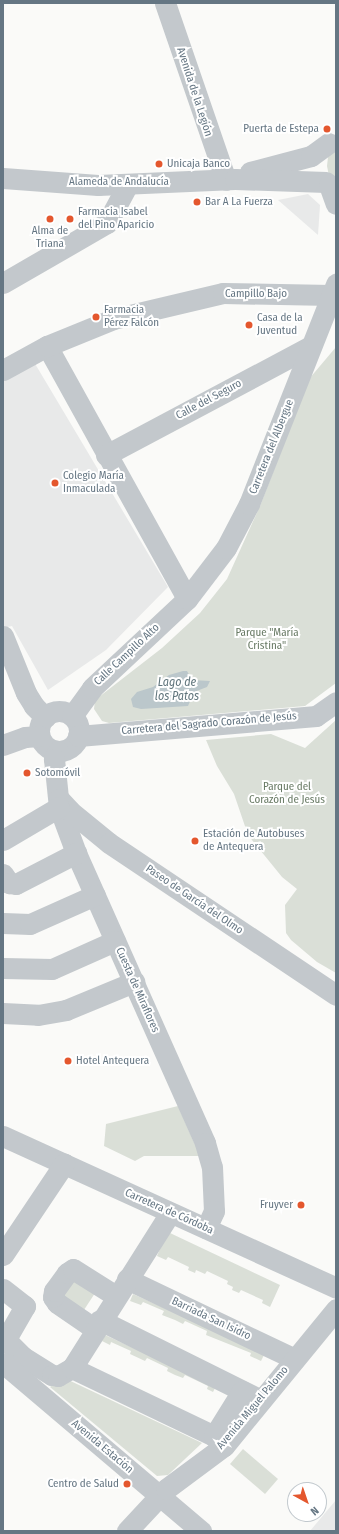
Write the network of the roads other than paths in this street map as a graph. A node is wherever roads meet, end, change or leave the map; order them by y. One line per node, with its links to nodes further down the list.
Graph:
1 (165, 3): 4 (street, Avenida de la Legión)
2 (332, 140): 4 (street, Alameda de Andalucía); 6 (street)
3 (3, 178): 5 (street, Alameda de Andalucía)
4 (231, 180): 5 (street, Alameda de Andalucía); 6 (street, Alameda de Andalucía)
5 (128, 184): 7 (street)
6 (332, 191)
7 (3, 283)
8 (334, 289): 9 (street, Campillo Bajo); 10 (street, Carretera del Albergue)
9 (47, 346): 11 (street, Campillo Bajo); 12 (street)
10 (311, 346): 12 (street, Calle del Seguro); 13 (street, Carretera del Albergue)
11 (3, 370)
12 (106, 455): 13 (street)
13 (187, 599): 16 (street, Calle Campillo Alto)
14 (3, 636): 17 (street)
15 (336, 702): 18 (street, Carretera del Sagrado Corazón de Jesús)
16 (72, 716): 17 (street); 18 (street)
17 (42, 727): 19 (street); 20 (street)
18 (78, 736): 20 (street)
19 (3, 745)
20 (58, 751): 21 (street, Cuesta de Miraflores)
21 (59, 802): 22 (street); 23 (street, Cuesta de Miraflores); 30 (street, Paseo de García del Olmo)
22 (3, 840)
23 (76, 853): 24 (street); 25 (street, Cuesta de Miraflores)
24 (3, 874)
25 (95, 895): 26 (street); 27 (street, Cuesta de Miraflores)
26 (3, 923)
27 (115, 941): 28 (street); 29 (street, Cuesta de Miraflores)
28 (3, 968)
29 (134, 982): 31 (street); 35 (street, Cuesta de Miraflores)
30 (336, 995)
31 (3, 1013)
32 (3, 1136): 33 (street, Carretera de Córdoba)
33 (64, 1164): 34 (street, Carretera de Córdoba); 36 (street)
34 (170, 1213): 35 (street, Carretera de Córdoba); 37 (street)
35 (206, 1228): 38 (street, Carretera de Córdoba)
36 (3, 1255)
37 (121, 1288): 41 (street); 41 (street, Barriada San Isidro); 43 (street, Barriada San Isidro)
38 (336, 1288)
39 (3, 1289): 42 (street)
40 (336, 1310): 43 (street, Avenida Miguel Palomo)
41 (98, 1325): 45 (street); 46 (street)
42 (4, 1338): 45 (street)
43 (295, 1359): 47 (street, Avenida Miguel Palomo)
44 (3, 1363): 49 (street, Avenida Estación)
45 (72, 1368): 48 (street)
46 (242, 1391): 47 (street); 48 (street)
47 (261, 1400): 48 (street, Avenida Miguel Palomo)
48 (219, 1441): 49 (street, Avenida Miguel Palomo)
49 (159, 1496): 50 (street, Avenida Miguel Palomo); 51 (street, Avenida Estación)
50 (127, 1531)
51 (201, 1531)

